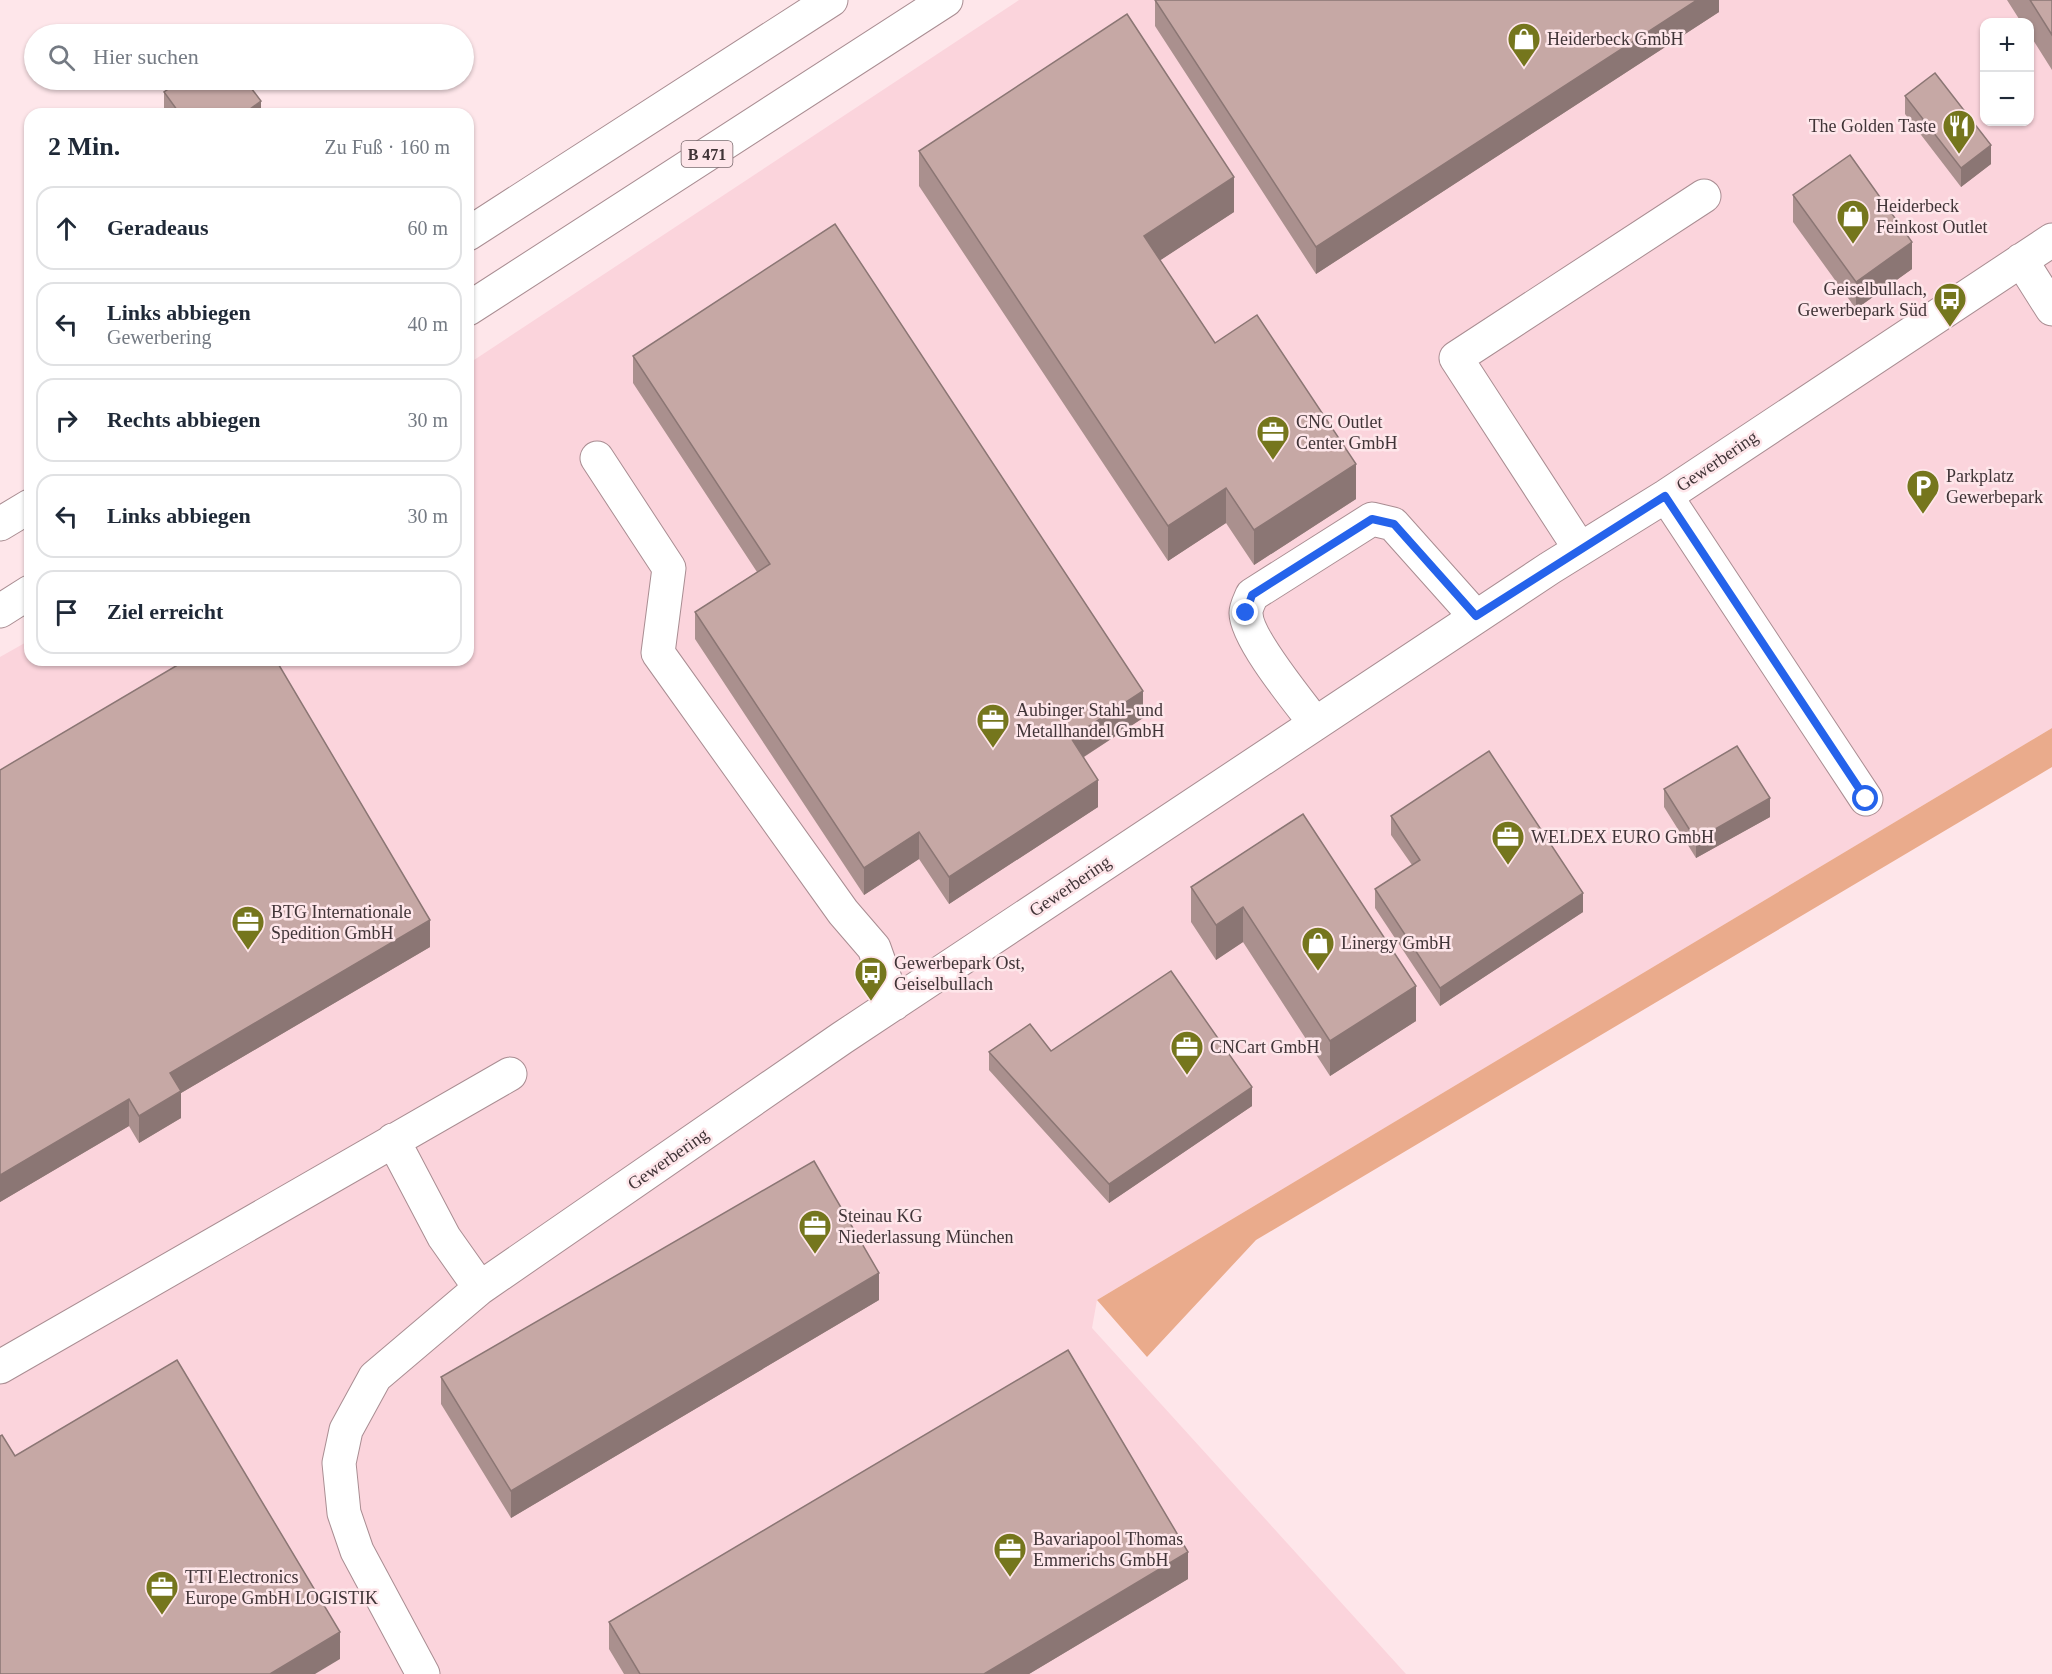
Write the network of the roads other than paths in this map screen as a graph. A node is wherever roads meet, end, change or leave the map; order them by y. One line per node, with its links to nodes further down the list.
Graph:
1 (831, 0): 4 (main road)
2 (946, 0): 7 (main road, B 471)
3 (1704, 196): 13 (main road)
4 (474, 230)
5 (2052, 240): 6 (main road, Gewerbering)
6 (2020, 260): 8 (main road); 10 (main road, Gewerbering)
7 (474, 305)
8 (2052, 309)
9 (597, 458): 19 (main road)
10 (1665, 496): 13 (main road, Gewerbering); 18 (main road)
11 (24, 510): 12 (main road)
12 (0, 524)
13 (1580, 549): 16 (main road, Gewerbering)
14 (24, 596): 15 (main road)
15 (0, 611)
16 (1476, 616): 17 (main road, Gewerbering); 17 (main road)
17 (1316, 723): 19 (main road, Gewerbering)
18 (1866, 799)
19 (894, 1004): 22 (main road, Gewerbering)
20 (510, 1074): 21 (main road)
21 (393, 1140): 22 (main road); 23 (main road)
22 (480, 1288): 24 (main road, Gewerbering)
23 (0, 1367)
24 (423, 1674)

